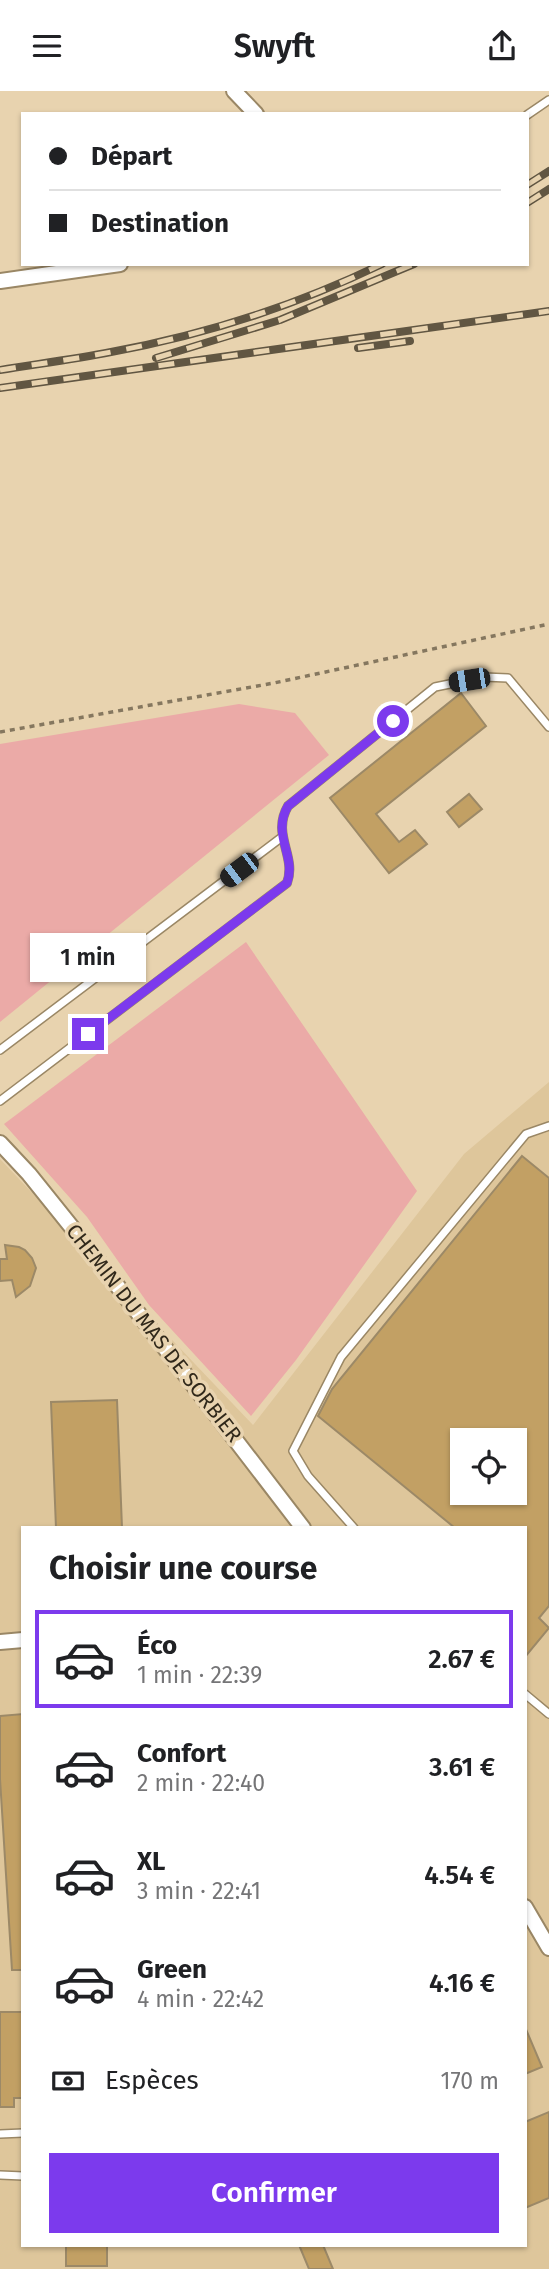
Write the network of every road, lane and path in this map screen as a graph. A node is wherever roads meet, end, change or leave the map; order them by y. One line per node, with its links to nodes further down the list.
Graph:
1 (234, 91): 3 (street)
2 (549, 100): 4 (lane)
3 (254, 112)
4 (529, 114)
5 (106, 266): 6 (street)
6 (0, 281)
7 (549, 624): 9 (path)
8 (549, 727): 10 (lane)
9 (0, 732)
10 (282, 837): 11 (lane); 12 (lane)
11 (0, 1050)
12 (0, 1101)
13 (549, 1126): 16 (lane)
14 (0, 1143): 15 (street, CHEMIN DU MAS DE SORBIER)
15 (301, 1526)
16 (352, 1526)
17 (21, 1640): 18 (street)
18 (0, 1642)
19 (527, 1696): 20 (lane)
20 (549, 1714)
21 (527, 1910): 22 (street)
22 (544, 1931): 23 (street)
23 (549, 1948)
24 (21, 2133): 25 (lane)
25 (0, 2134)
26 (0, 2175): 27 (lane)
27 (21, 2176)

